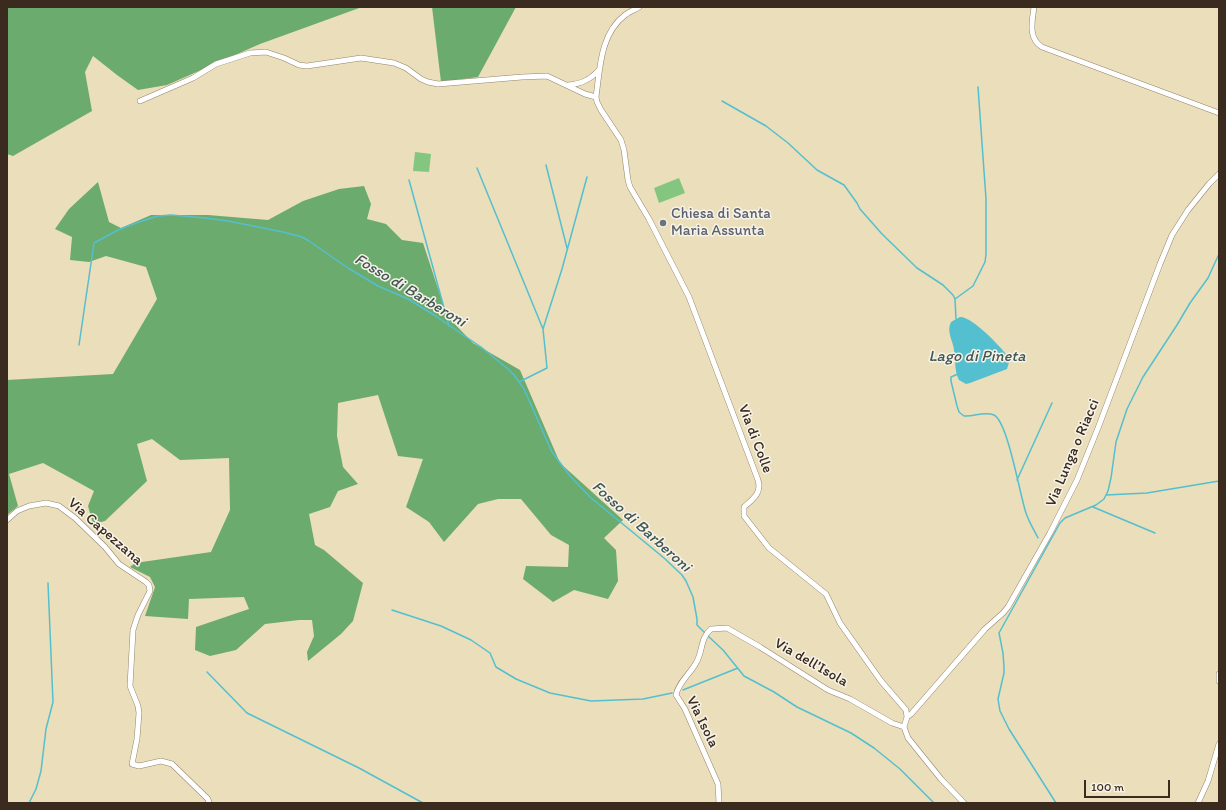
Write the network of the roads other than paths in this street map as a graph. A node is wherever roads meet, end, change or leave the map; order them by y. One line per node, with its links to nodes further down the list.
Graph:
1 (638, 7): 3 (street)
2 (1034, 7): 7 (street)
3 (600, 69): 4 (street); 5 (street)
4 (566, 85): 5 (street); 6 (street)
5 (596, 97): 13 (street, Via di Colle)
6 (140, 101)
7 (1219, 113)
8 (1219, 174): 13 (street, Via Lunga o Riacci)
9 (7, 520): 16 (street, Via Capezzana)
10 (707, 633): 14 (street, Via dell'Isola); 17 (street, Via Isola)
11 (1219, 674): 12 (street)
12 (1219, 681)
13 (906, 717): 14 (street)
14 (904, 727): 18 (street)
15 (1219, 744): 19 (street)
16 (209, 803)
17 (719, 803)
18 (964, 803)
19 (1198, 803)

